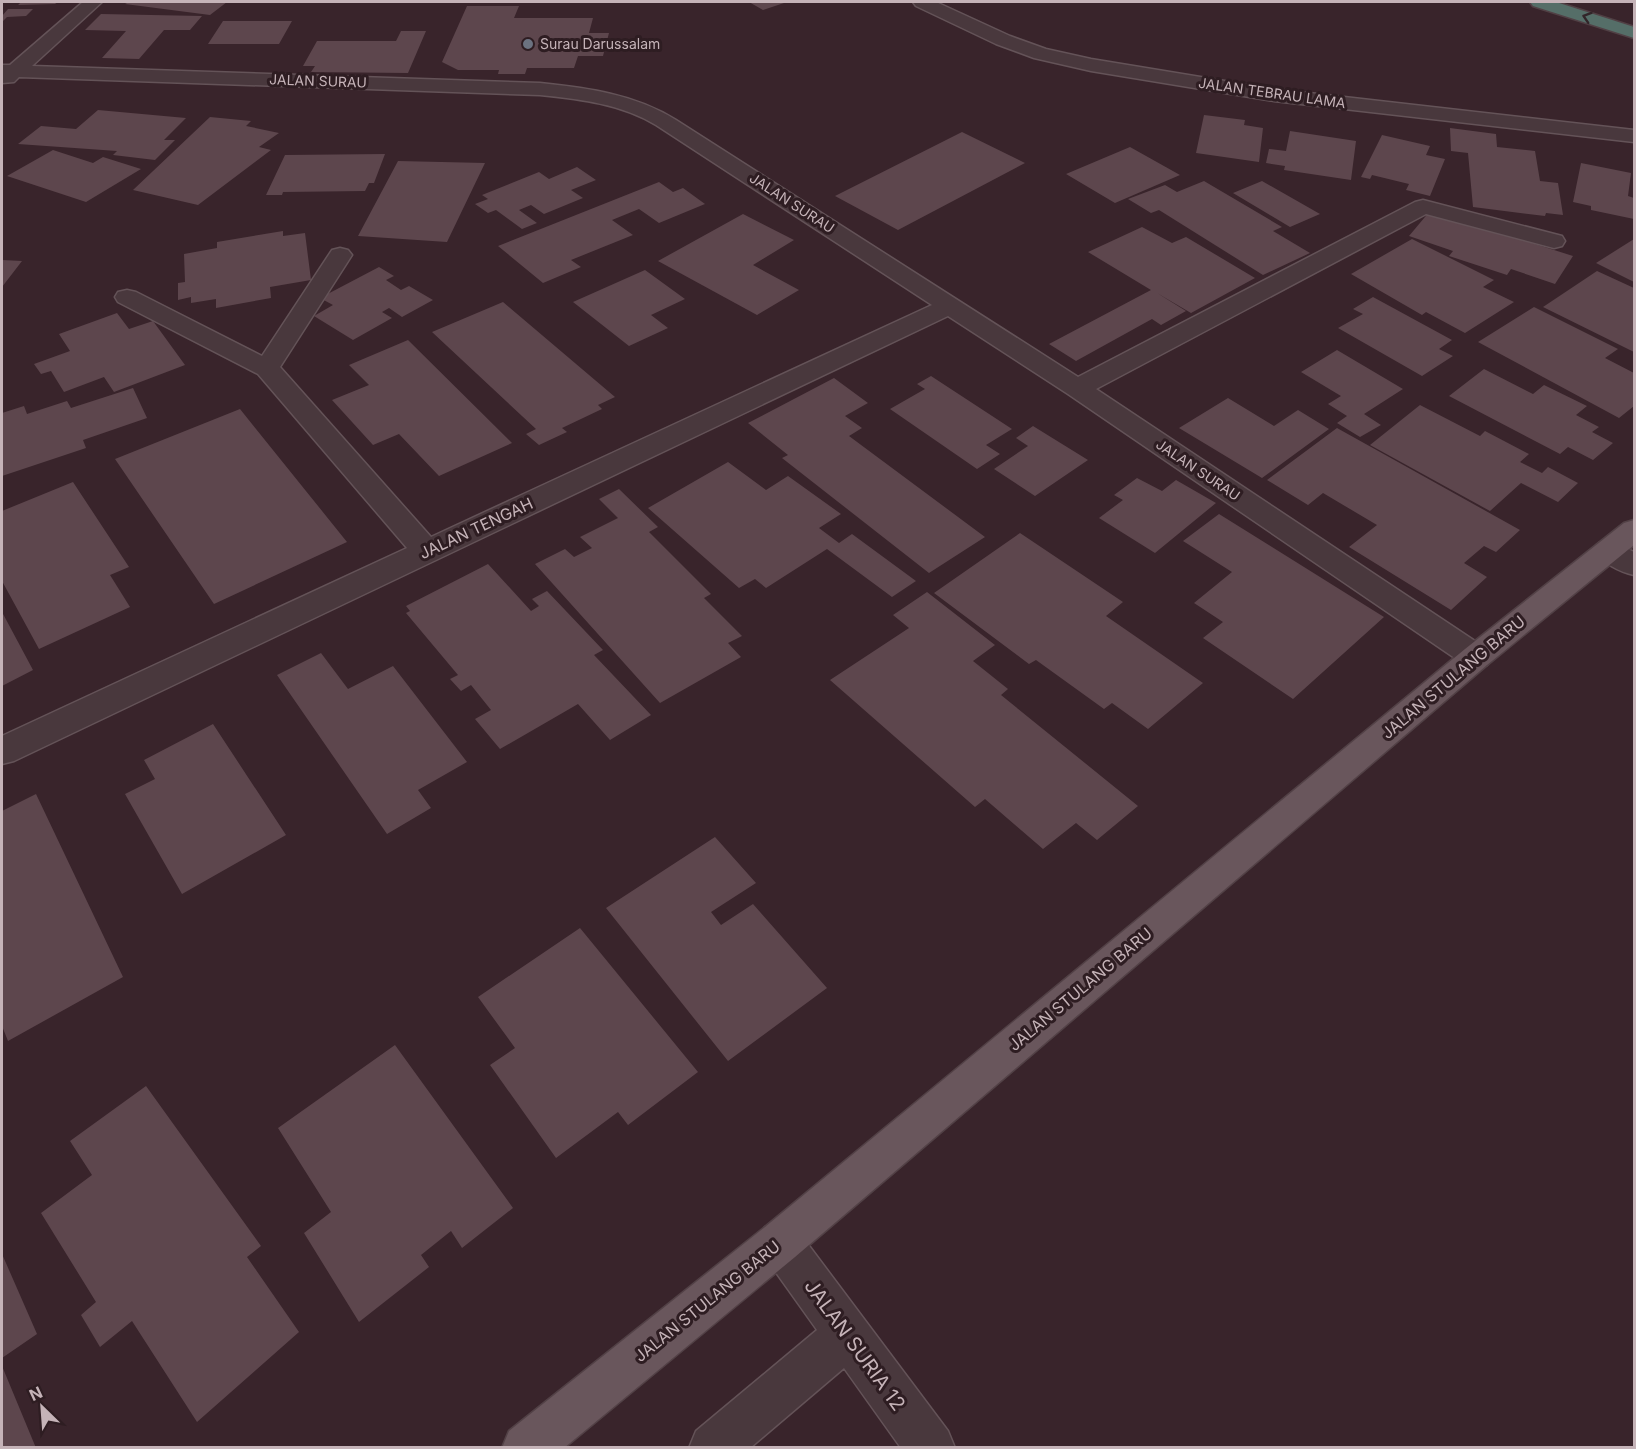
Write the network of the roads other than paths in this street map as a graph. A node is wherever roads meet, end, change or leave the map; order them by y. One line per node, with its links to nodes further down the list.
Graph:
1 (93, 2): 5 (street)
2 (922, 2): 6 (street, JALAN TEBRAU LAMA)
3 (1539, 2): 4 (highway, one-way to 3)
4 (1635, 33)
5 (6, 75): 10 (street, JALAN SURAU)
6 (1635, 136)
7 (1554, 241): 12 (street)
8 (340, 255): 11 (street)
9 (127, 297): 11 (street)
10 (951, 305): 12 (street, JALAN SURAU); 14 (street, JALAN TENGAH)
11 (267, 368): 14 (street)
12 (1077, 388): 15 (street, JALAN SURAU)
13 (1626, 549): 15 (main road, JALAN STULANG BARU)
14 (426, 551): 16 (street, JALAN TENGAH)
15 (1476, 657): 17 (main road, JALAN STULANG BARU)
16 (2, 751)
17 (780, 1242): 18 (street, JALAN SURIA 12); 19 (main road, JALAN STULANG BARU)
18 (847, 1335): 20 (street); 21 (street, JALAN SURIA 12)
19 (526, 1448)
20 (713, 1448)
21 (931, 1448)

